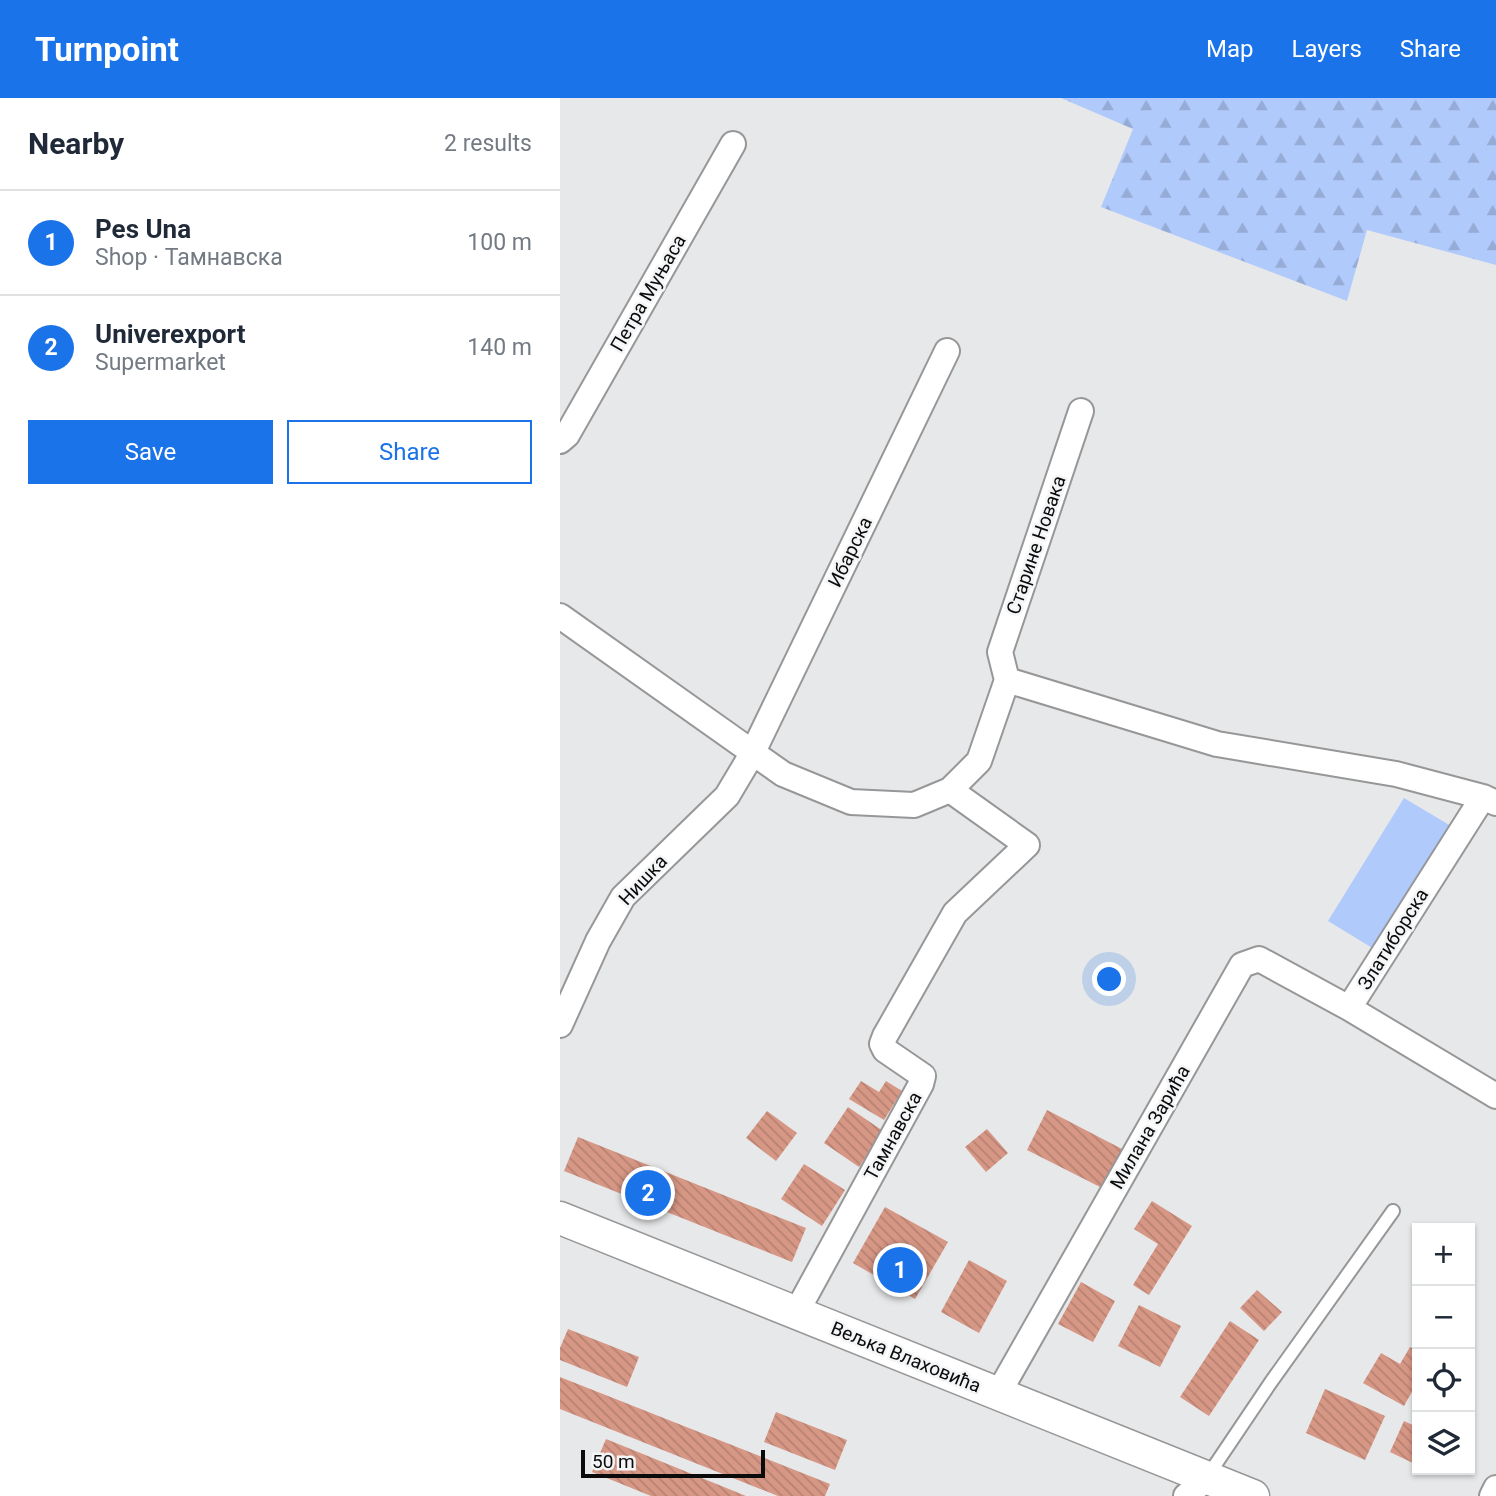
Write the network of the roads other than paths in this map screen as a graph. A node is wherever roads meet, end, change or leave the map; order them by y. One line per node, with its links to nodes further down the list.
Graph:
1 (733, 144): 4 (street, Петра Муњаса)
2 (947, 351): 7 (street, Ибарска)
3 (1081, 411): 6 (street, Старине Новака)
4 (560, 441)
5 (560, 616): 7 (street)
6 (1007, 680): 8 (street); 9 (street)
7 (752, 754): 8 (street); 11 (street, Нишка)
8 (950, 790): 15 (street, Тамнавска)
9 (1489, 800): 10 (street, Златиборска)
10 (1349, 1008): 12 (street, Златиборска); 16 (street, Милана Зарића)
11 (560, 1025)
12 (1496, 1096)
13 (1393, 1211): 17 (lane)
14 (560, 1218): 15 (street, Вељка Влаховића)
15 (796, 1313): 16 (street, Вељка Влаховића)
16 (999, 1394): 17 (street, Вељка Влаховића)
17 (1196, 1487): 19 (street, Вељка Влаховића)
18 (1496, 1488): 20 (street)
19 (1253, 1496)
20 (1492, 1496)

